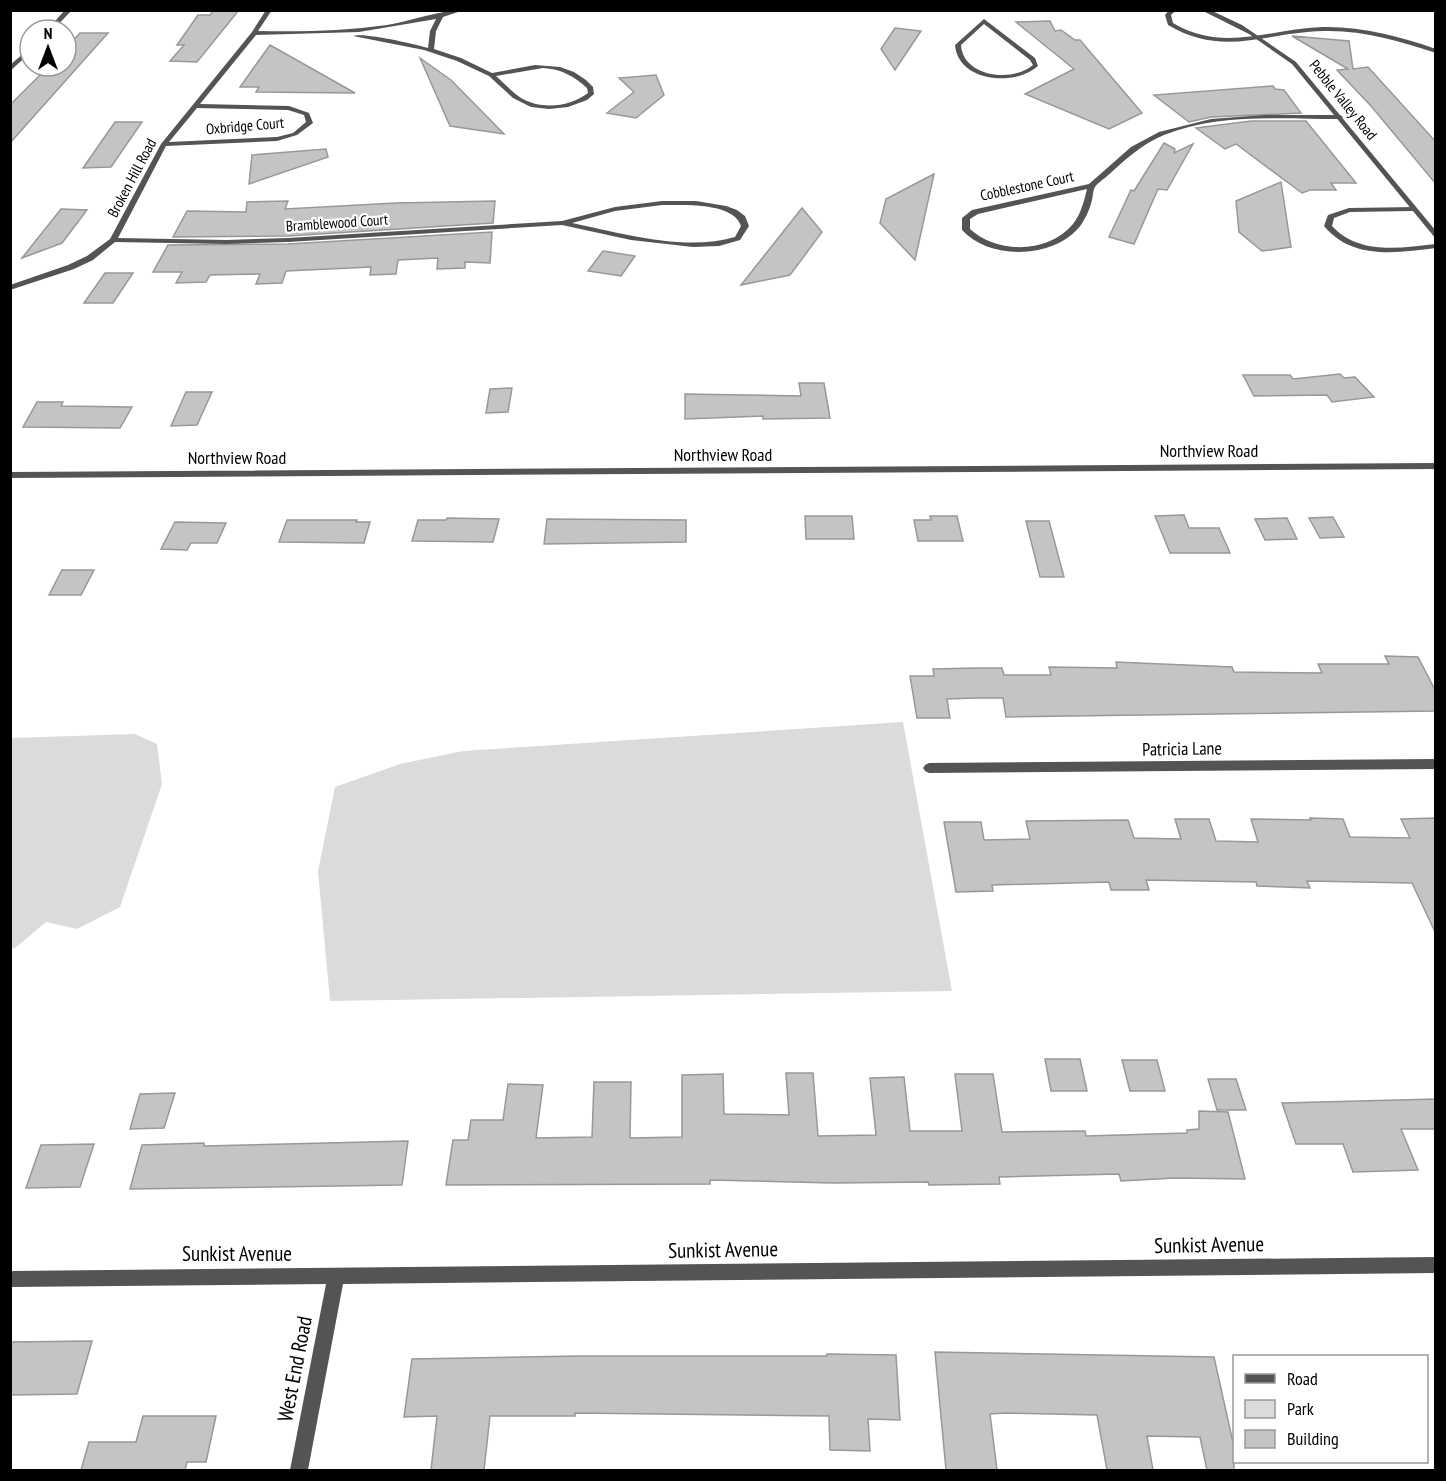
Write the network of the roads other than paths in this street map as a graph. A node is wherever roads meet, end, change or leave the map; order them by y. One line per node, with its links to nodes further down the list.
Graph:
1 (269, 10): 8 (street, Broken Hill Road)
2 (461, 10): 6 (street)
3 (987, 10): 7 (street)
4 (1173, 10): 10 (street)
5 (1204, 10): 10 (street, Pebble Valley Road)
6 (440, 17): 9 (street); 11 (street)
7 (984, 21): 7 (street)
8 (254, 33): 9 (street); 14 (street, Broken Hill Road)
9 (331, 33): 11 (street)
10 (1256, 36): 12 (street); 15 (street, Pebble Valley Road)
11 (431, 50): 13 (street)
12 (1436, 51)
13 (491, 75): 13 (street)
14 (195, 106): 16 (street, Broken Hill Road); 16 (street, Oxbridge Court)
15 (1340, 117): 17 (street, Cobblestone Court); 18 (street, Pebble Valley Road)
16 (164, 144): 21 (street, Broken Hill Road)
17 (1091, 186): 17 (street, Cobblestone Court)
18 (1413, 209): 20 (street, Pebble Valley Road); 22 (street)
19 (562, 223): 19 (street, Bramblewood Court); 21 (street, Bramblewood Court)
20 (1436, 237)
21 (113, 240): 23 (street, Broken Hill Road)
22 (1436, 246)
23 (10, 288)
24 (1436, 466): 25 (street, Northview Road)
25 (10, 476)
26 (1436, 764): 27 (street, Patricia Lane)
27 (929, 768)
28 (1436, 1265): 29 (street, Sunkist Avenue)
29 (336, 1276): 30 (street, Sunkist Avenue); 31 (street, West End Road)
30 (10, 1279)
31 (299, 1470)

